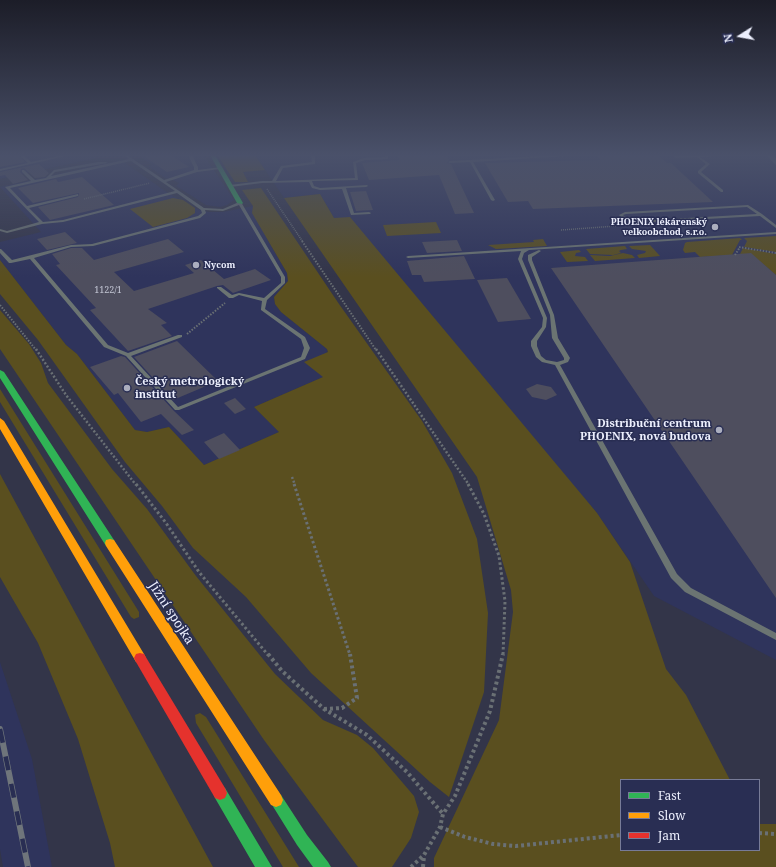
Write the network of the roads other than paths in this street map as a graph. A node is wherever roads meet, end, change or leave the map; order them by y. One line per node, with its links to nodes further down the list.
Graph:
1 (15, 195): 10 (lane)
2 (75, 195): 10 (lane)
3 (164, 195): 14 (lane)
4 (182, 195): 11 (lane)
5 (236, 195): 9 (main road)
6 (346, 195): 12 (lane)
7 (490, 195): 8 (lane)
8 (493, 200)
9 (240, 203): 11 (lane); 26 (lane)
10 (27, 207): 14 (lane)
11 (202, 209): 23 (lane)
12 (369, 213)
13 (761, 215): 13 (lane); 15 (lane)
14 (42, 223): 17 (lane)
15 (776, 227)
16 (0, 230): 17 (lane)
17 (7, 232): 19 (lane)
18 (776, 233): 20 (lane)
19 (0, 236)
20 (548, 248): 21 (lane); 29 (lane)
21 (529, 249): 24 (lane); 29 (lane)
22 (0, 250): 23 (lane)
23 (31, 257): 28 (lane)
24 (408, 257)
25 (219, 288): 26 (lane)
26 (265, 300): 28 (lane)
27 (180, 336): 28 (lane)
28 (128, 355)
29 (557, 364): 32 (lane)
30 (0, 372): 33 (main road, Jižní spojka)
31 (0, 421): 34 (main road)
32 (776, 636)
33 (302, 840): 35 (lane); 36 (main road, Jižní spojka)
34 (264, 867)
35 (319, 867)
36 (323, 867)

